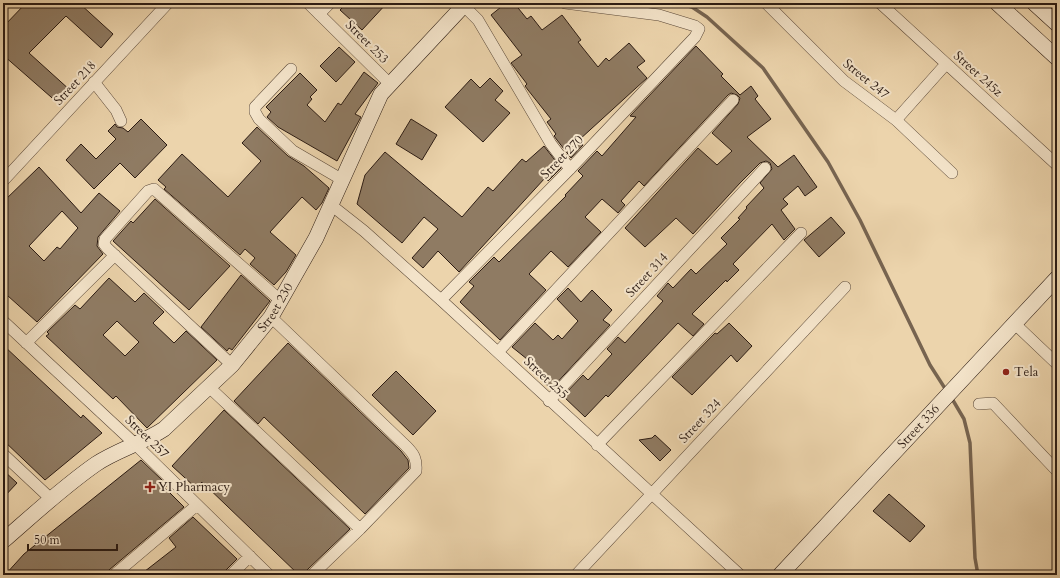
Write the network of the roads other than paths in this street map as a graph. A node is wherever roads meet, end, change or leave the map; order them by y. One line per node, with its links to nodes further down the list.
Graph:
1 (168, 3): 15 (street, Street 218)
2 (308, 3): 10 (street, Street 253)
3 (330, 3): 10 (street)
4 (565, 3): 22 (street, Street 270)
5 (766, 3): 18 (street, Street 247)
6 (880, 3): 13 (street, Street 245z)
7 (997, 3): 12 (street)
8 (1034, 3): 11 (street)
9 (465, 4): 16 (street, Street 230); 22 (street)
10 (319, 14): 16 (street, Street 253)
11 (1057, 24)
12 (1057, 58)
13 (946, 64): 18 (street); 20 (street, Street 245z)
14 (291, 69): 24 (street)
15 (94, 82): 19 (street); 25 (street, Street 218)
16 (390, 84): 24 (street, Street 230)
17 (733, 100): 37 (street)
18 (896, 120): 23 (street, Street 247)
19 (121, 121)
20 (1057, 165)
21 (764, 168): 41 (street, Street 314)
22 (570, 169): 31 (street, Street 270)
23 (952, 173)
24 (342, 179): 26 (street, Street 230)
25 (3, 181)
26 (331, 205): 31 (street, Street 255); 32 (street, Street 230)
27 (801, 233): 44 (street)
28 (114, 255): 32 (street); 36 (street); 39 (street)
29 (1057, 278): 35 (street, Street 336)
30 (845, 287): 47 (street, Street 324)
31 (441, 300): 37 (street, Street 255)
32 (282, 301): 33 (street, Street 230)
33 (271, 317): 39 (street, Street 230); 50 (street)
34 (3, 321): 36 (street, Street 257)
35 (1015, 324): 38 (street); 59 (street, Street 336)
36 (26, 343): 43 (street, Street 257)
37 (498, 352): 41 (street, Street 255)
38 (1057, 364)
39 (232, 365): 40 (street, Street 230)
40 (210, 388): 43 (street, Street 230); 50 (street)
41 (549, 401): 44 (street, Street 255)
42 (979, 404): 46 (street)
43 (135, 444): 48 (street, Street 230); 49 (street, Street 257)
44 (598, 445): 47 (street, Street 255)
45 (3, 454): 48 (street)
46 (1057, 471)
47 (651, 495): 57 (street, Street 324); 58 (street, Street 255)
48 (51, 499): 51 (street, Street 230)
49 (197, 505): 52 (street, Street 257); 53 (street)
50 (360, 529): 56 (street)
51 (3, 541)
52 (250, 556): 54 (street); 55 (street, Street 257)
53 (114, 575)
54 (231, 575)
55 (269, 575)
56 (312, 575)
57 (576, 575)
58 (740, 575)
59 (780, 575)

